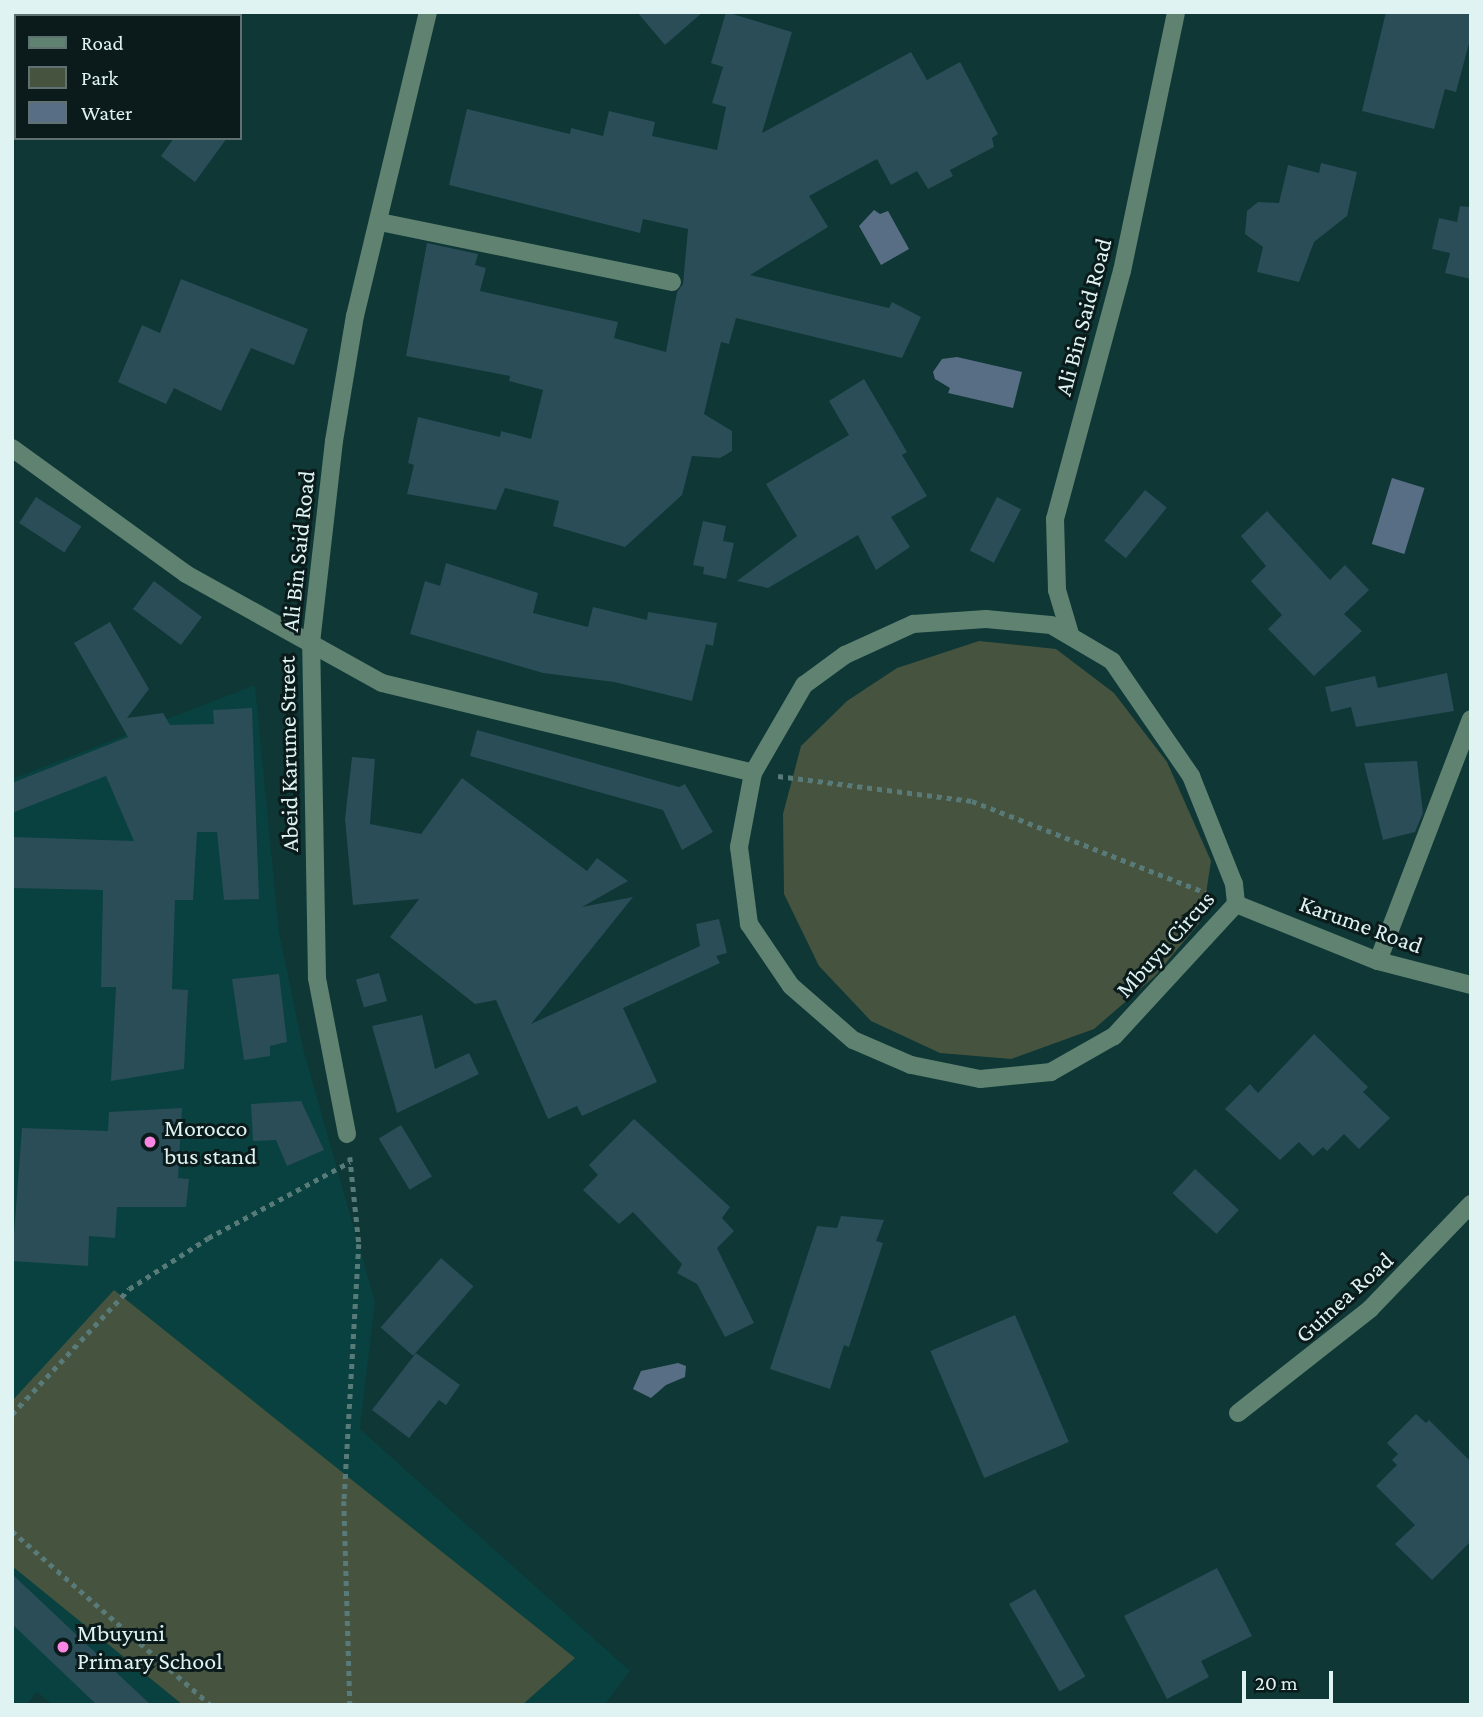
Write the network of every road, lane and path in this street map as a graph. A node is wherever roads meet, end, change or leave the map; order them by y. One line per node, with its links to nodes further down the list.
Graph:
1 (428, 12): 3 (street, Ali Bin Said Road)
2 (1176, 12): 6 (street, Ali Bin Said Road)
3 (380, 222): 4 (street); 7 (street, Ali Bin Said Road)
4 (672, 282)
5 (12, 449): 7 (street, Abeid Karume Street)
6 (1070, 634): 9 (street, Mbuyu Circus); 10 (street, Mbuyu Circus)
7 (311, 643): 9 (street, Ali Bin Said Road); 13 (street, Abeid Karume Street)
8 (1471, 719): 11 (street)
9 (753, 773): 10 (path); 10 (street, Mbuyu Circus)
10 (1236, 904): 11 (street, Karume Road)
11 (1378, 961): 12 (street, Karume Road)
12 (1471, 985)
13 (347, 1134): 14 (path)
14 (350, 1162): 17 (path); 20 (path)
15 (1471, 1204): 16 (street, Guinea Road)
16 (1238, 1413)
17 (12, 1414)
18 (12, 1531): 19 (path)
19 (211, 1705)
20 (350, 1705)

